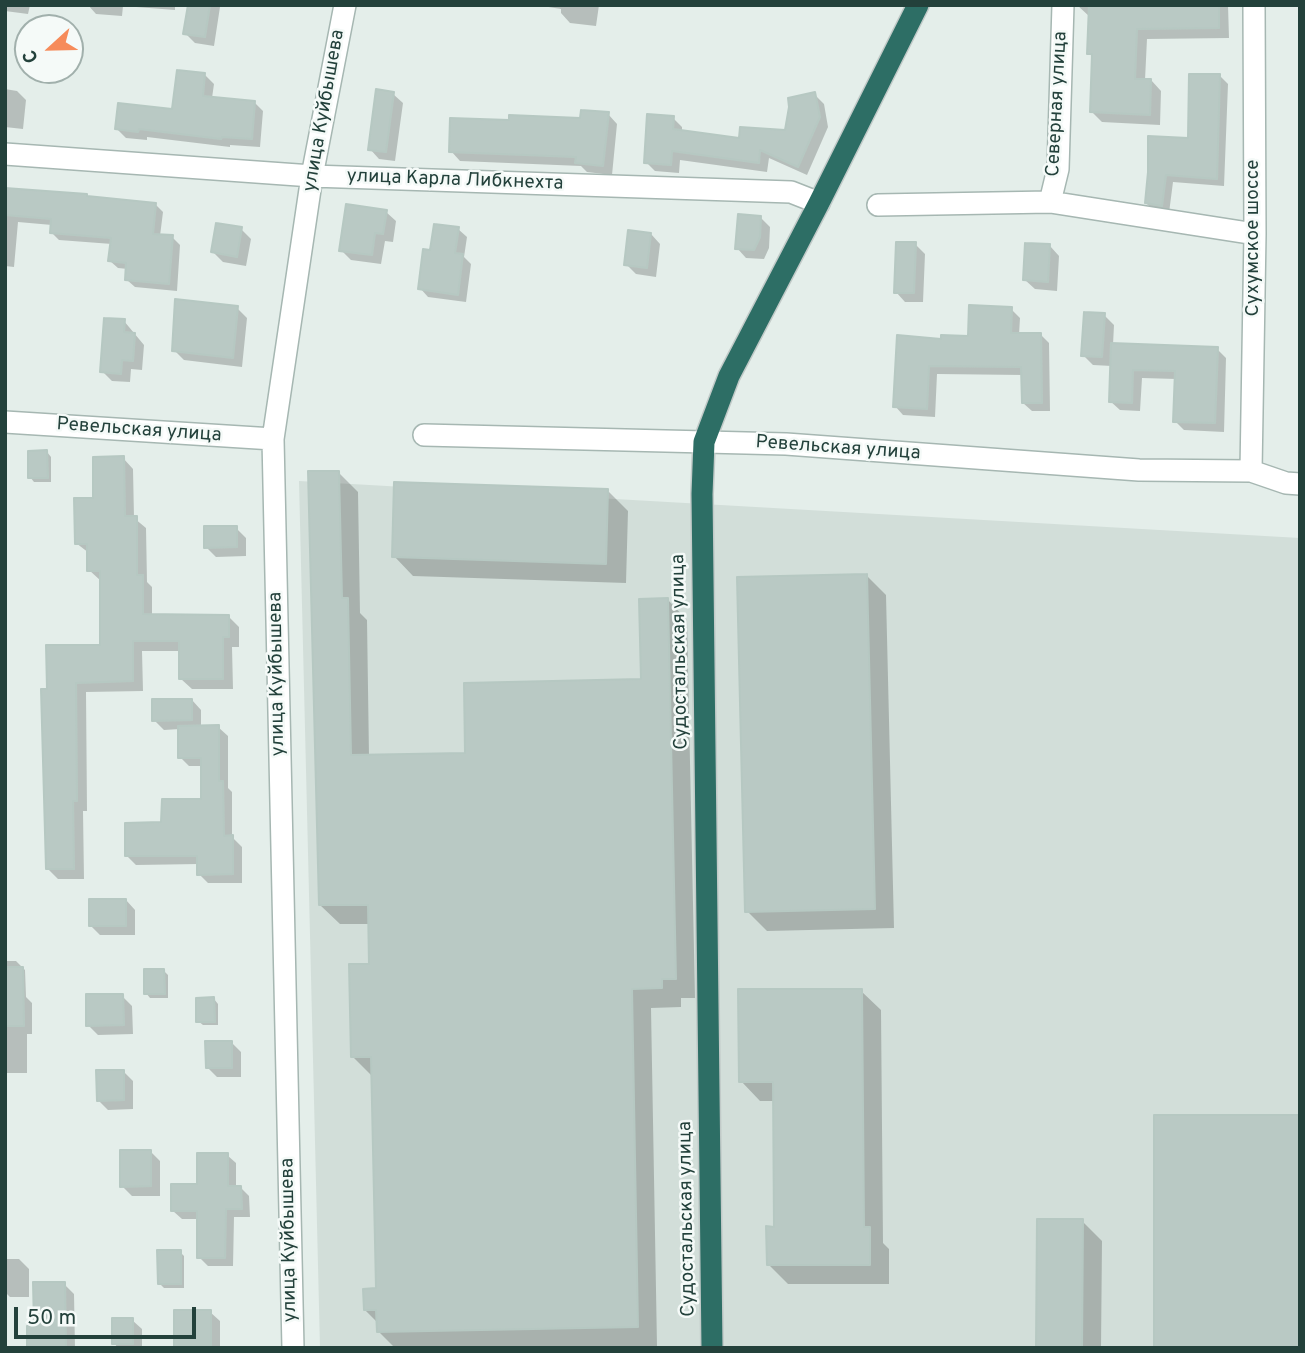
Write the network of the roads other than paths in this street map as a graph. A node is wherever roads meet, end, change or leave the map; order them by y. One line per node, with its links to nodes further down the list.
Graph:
1 (345, 5): 6 (street, улица Куйбышева)
2 (918, 5): 8 (highway, Судостальская улица)
3 (1063, 5): 7 (street, Северная улица)
4 (1254, 5): 10 (street, Сухумское шоссе)
5 (5, 155): 6 (street, улица Карла Либкнехта)
6 (312, 176): 8 (street, улица Карла Либкнехта); 13 (street, улица Куйбышева)
7 (1050, 202): 9 (street); 10 (street)
8 (819, 203): 14 (highway, Судостальская улица)
9 (878, 205)
10 (1255, 234): 15 (street, Сухумское шоссе)
11 (5, 422): 13 (street, Ревельская улица)
12 (424, 435): 14 (street, Ревельская улица)
13 (273, 439): 17 (street, улица Куйбышева)
14 (704, 442): 15 (street, Ревельская улица); 18 (highway, Судостальская улица)
15 (1251, 471): 16 (street, Ревельская улица)
16 (1300, 484)
17 (293, 1348)
18 (712, 1348)

